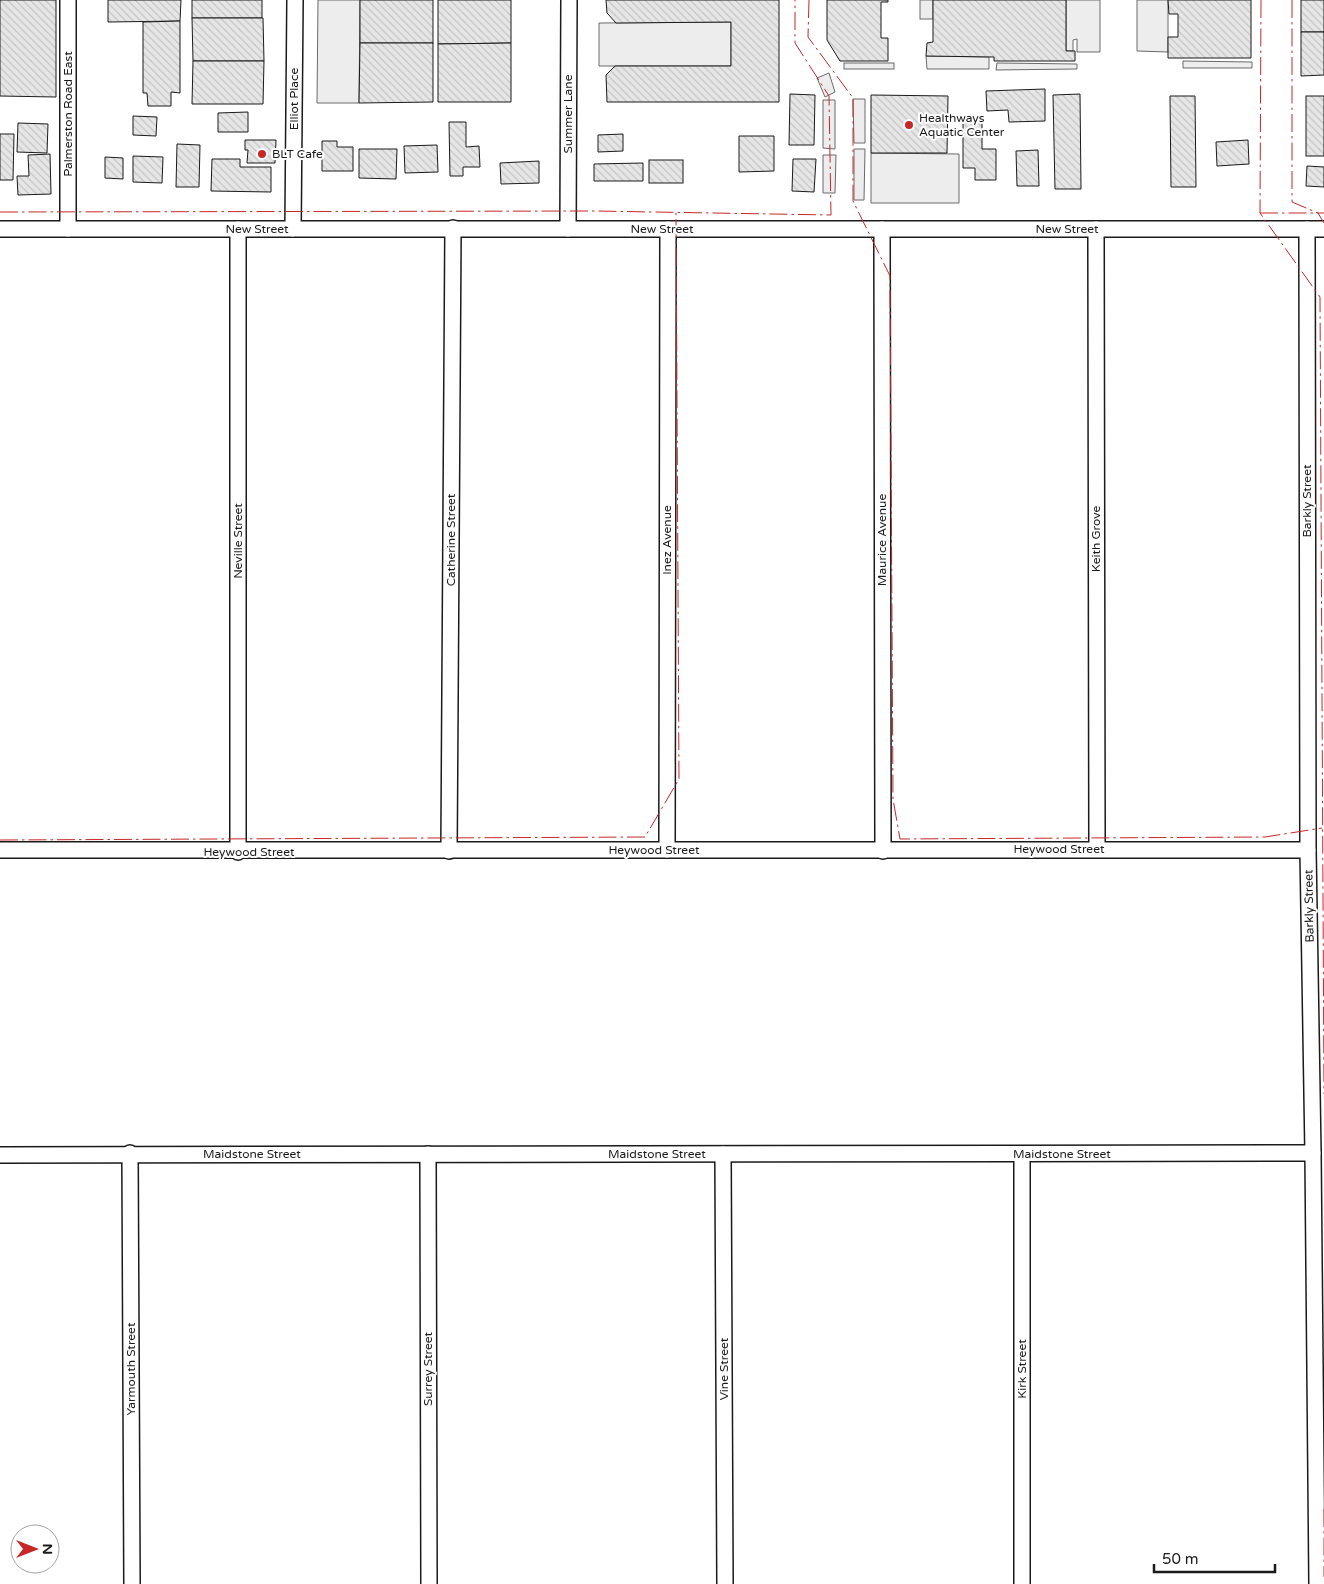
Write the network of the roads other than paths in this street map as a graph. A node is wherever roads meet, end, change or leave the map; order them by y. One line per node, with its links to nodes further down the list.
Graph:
1 (68, 0): 6 (street, Palmerston Road East)
2 (295, 0): 8 (street, Elliot Place)
3 (569, 0): 9 (street, Summer Lane)
4 (453, 228): 8 (street, New Street); 9 (street, New Street); 19 (street, Catherine Street)
5 (0, 229): 6 (street, New Street)
6 (68, 229): 7 (street, New Street)
7 (238, 229): 8 (street, New Street); 21 (street, Neville Street)
8 (293, 229)
9 (568, 229): 10 (street, New Street)
10 (668, 229): 11 (street, New Street); 17 (street, Inez Avenue)
11 (882, 229): 12 (street, New Street); 20 (street, Maurice Avenue)
12 (1096, 229): 13 (street, New Street); 15 (street, Keith Grove)
13 (1307, 229): 14 (street, New Street); 18 (street, Barkly Street)
14 (1324, 229)
15 (1097, 849): 18 (street, Heywood Street); 20 (street, Heywood Street)
16 (0, 850): 21 (street, Heywood Street)
17 (666, 850): 19 (street, Heywood Street); 20 (street, Heywood Street)
18 (1308, 850): 22 (street, Barkly Street)
19 (449, 851): 21 (street, Heywood Street)
20 (883, 851)
21 (238, 852)
22 (1314, 1153): 26 (street, Maidstone Street); 32 (street, Barkly Street)
23 (130, 1154): 24 (street, Maidstone Street); 27 (street, Maidstone Street); 28 (street, Yarmouth Street)
24 (428, 1154): 25 (street, Maidstone Street); 29 (street, Surrey Street)
25 (723, 1154): 26 (street, Maidstone Street); 30 (street, Vine Street)
26 (1022, 1154): 31 (street, Kirk Street)
27 (0, 1155)
28 (132, 1584)
29 (429, 1584)
30 (725, 1584)
31 (1022, 1584)
32 (1317, 1584)

